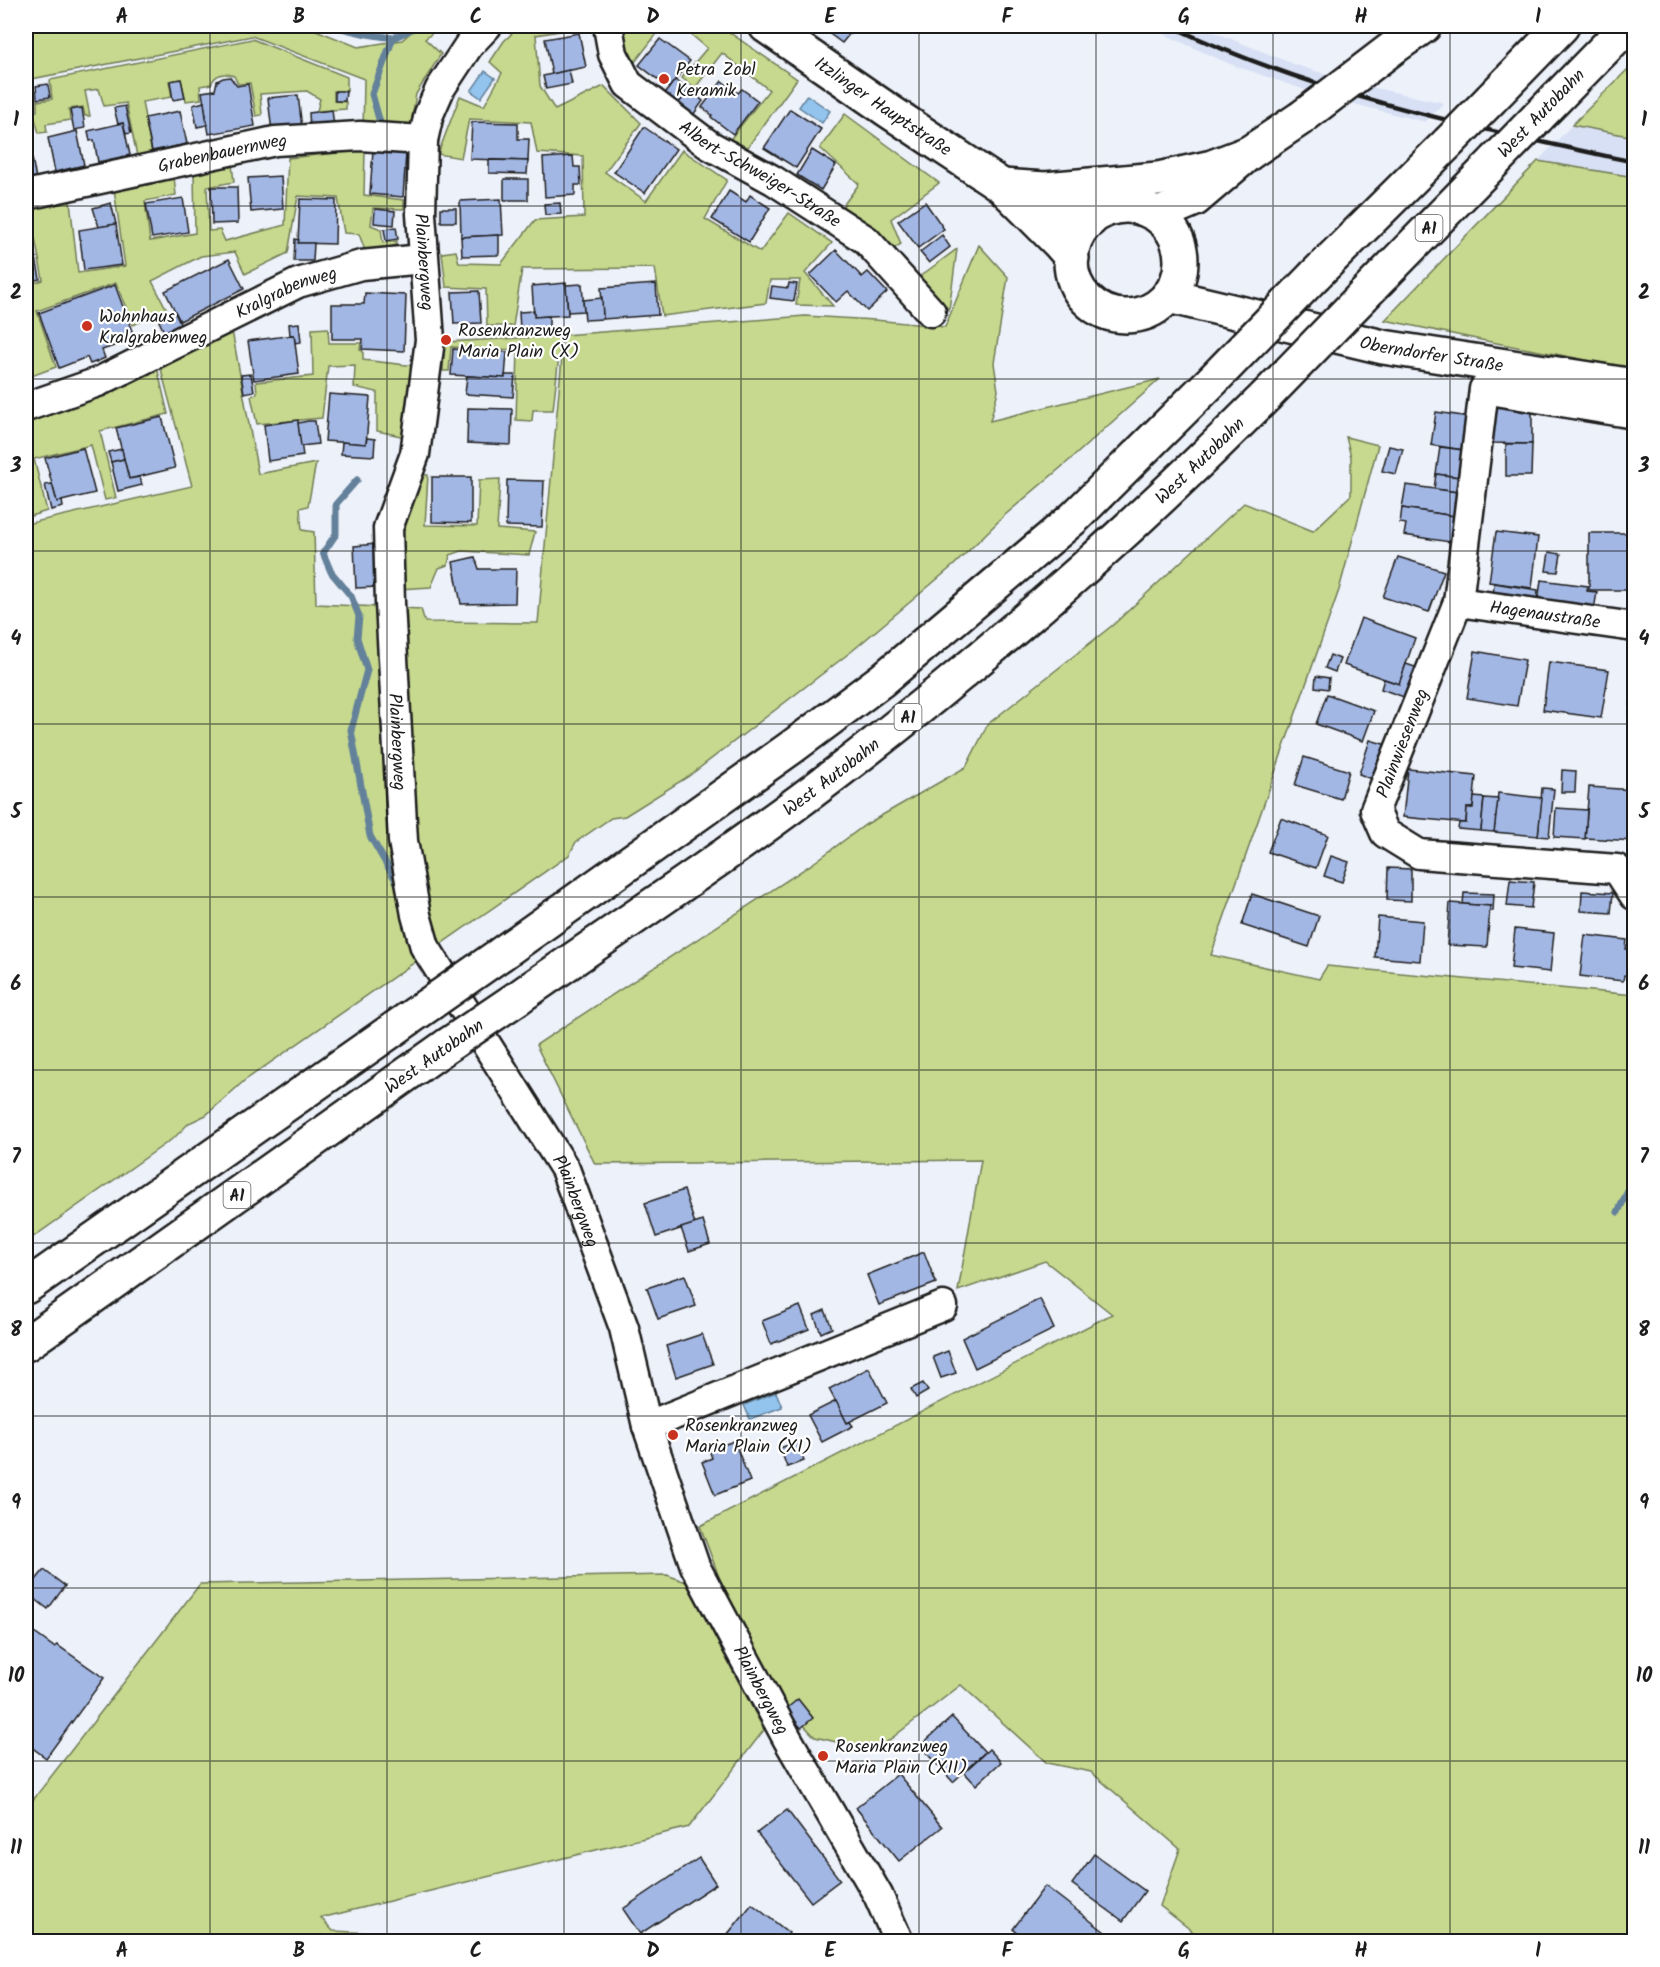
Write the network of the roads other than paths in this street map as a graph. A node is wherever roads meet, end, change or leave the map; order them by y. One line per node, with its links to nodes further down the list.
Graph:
1 (487, 26): 7 (street, Plainbergweg)
2 (608, 26): 18 (street, Albert-Schweiger-Straße)
3 (766, 26): 9 (main road, Itzlinger Hauptstraße)
4 (1424, 26): 8 (main road, bridge)
5 (1562, 26): 26 (main road, A1, bridge)
6 (1627, 26): 28 (main road, West Autobahn / A1, bridge)
7 (423, 140): 10 (street, Grabenbauernweg); 14 (street, Plainbergweg)
8 (1249, 153): 9 (main road); 11 (main road)
9 (1002, 186): 12 (main road); 13 (main road)
10 (26, 195)
11 (1157, 216): 12 (main road); 15 (main road)
12 (1090, 220): 13 (main road)
13 (1072, 258): 16 (main road)
14 (423, 259): 21 (street, Kralgrabenweg); 29 (street, Plainbergweg)
15 (1181, 263): 16 (main road); 17 (main road, Oberndorfer Straße)
16 (1168, 296): 17 (main road, Oberndorfer Straße)
17 (1230, 311): 19 (main road, Oberndorfer Straße)
18 (931, 312)
19 (1635, 386)
20 (1484, 389): 22 (street, Oberndorfer Straße); 23 (street, Plainwiesenweg)
21 (26, 407)
22 (1635, 414)
23 (1458, 602): 24 (street, Hagenaustraße); 25 (street, Plainwiesenweg)
24 (1635, 627)
25 (1635, 895)
26 (26, 1287)
27 (943, 1306): 29 (street)
28 (26, 1344)
29 (647, 1426): 30 (street, Plainbergweg)
30 (900, 1941)

